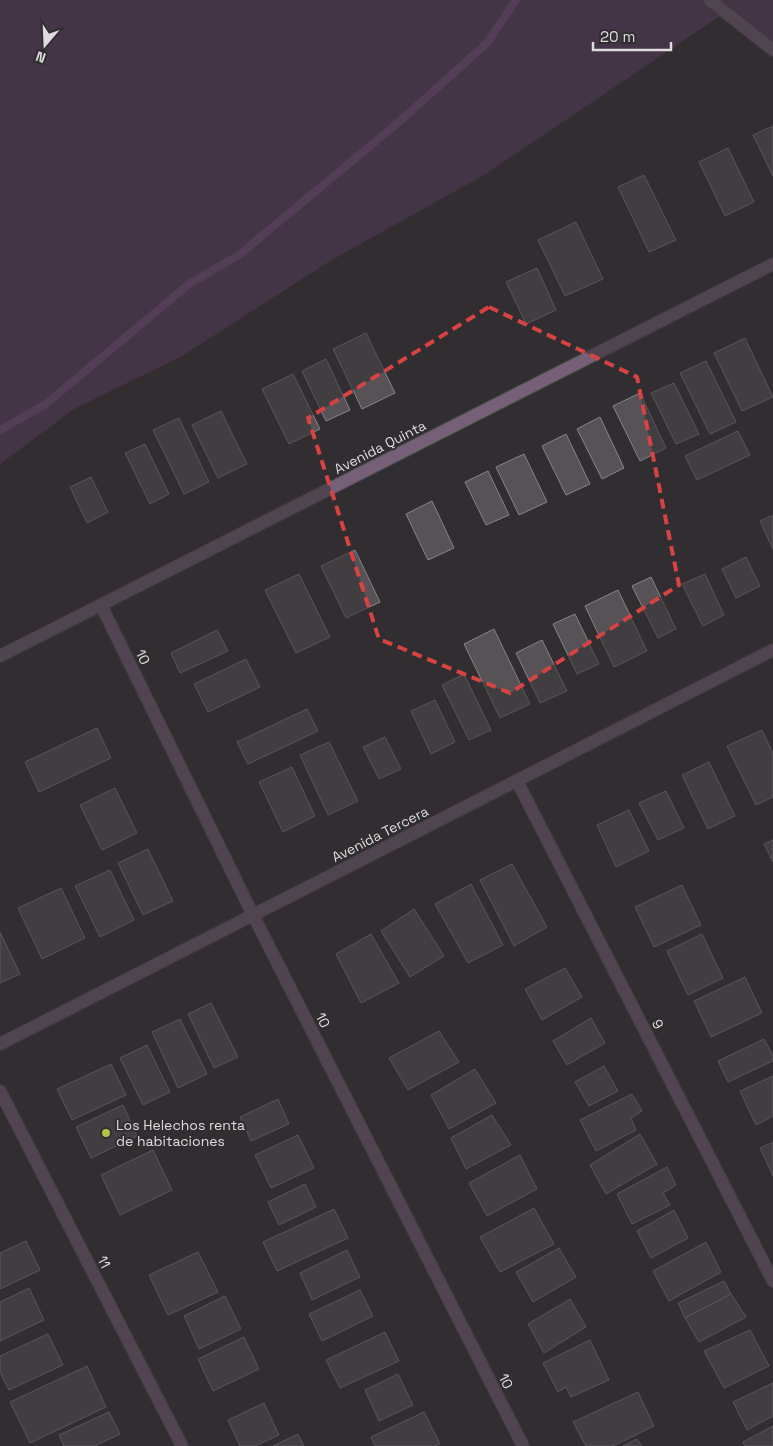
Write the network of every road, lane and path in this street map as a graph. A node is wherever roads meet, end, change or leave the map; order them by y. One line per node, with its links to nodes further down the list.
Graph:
1 (710, 0): 2 (street)
2 (773, 50)
3 (773, 264): 4 (street, Avenida Quinta)
4 (101, 605): 6 (street, Avenida Quinta); 8 (street, 10)
5 (773, 651): 7 (street, Avenida Tercera)
6 (0, 656)
7 (517, 781): 8 (street, Avenida Tercera); 11 (street, 9)
8 (253, 915): 9 (street, Avenida Tercera); 13 (street, 10)
9 (0, 1044)
10 (0, 1091): 12 (street, 11)
11 (773, 1281)
12 (182, 1446)
13 (522, 1446)

